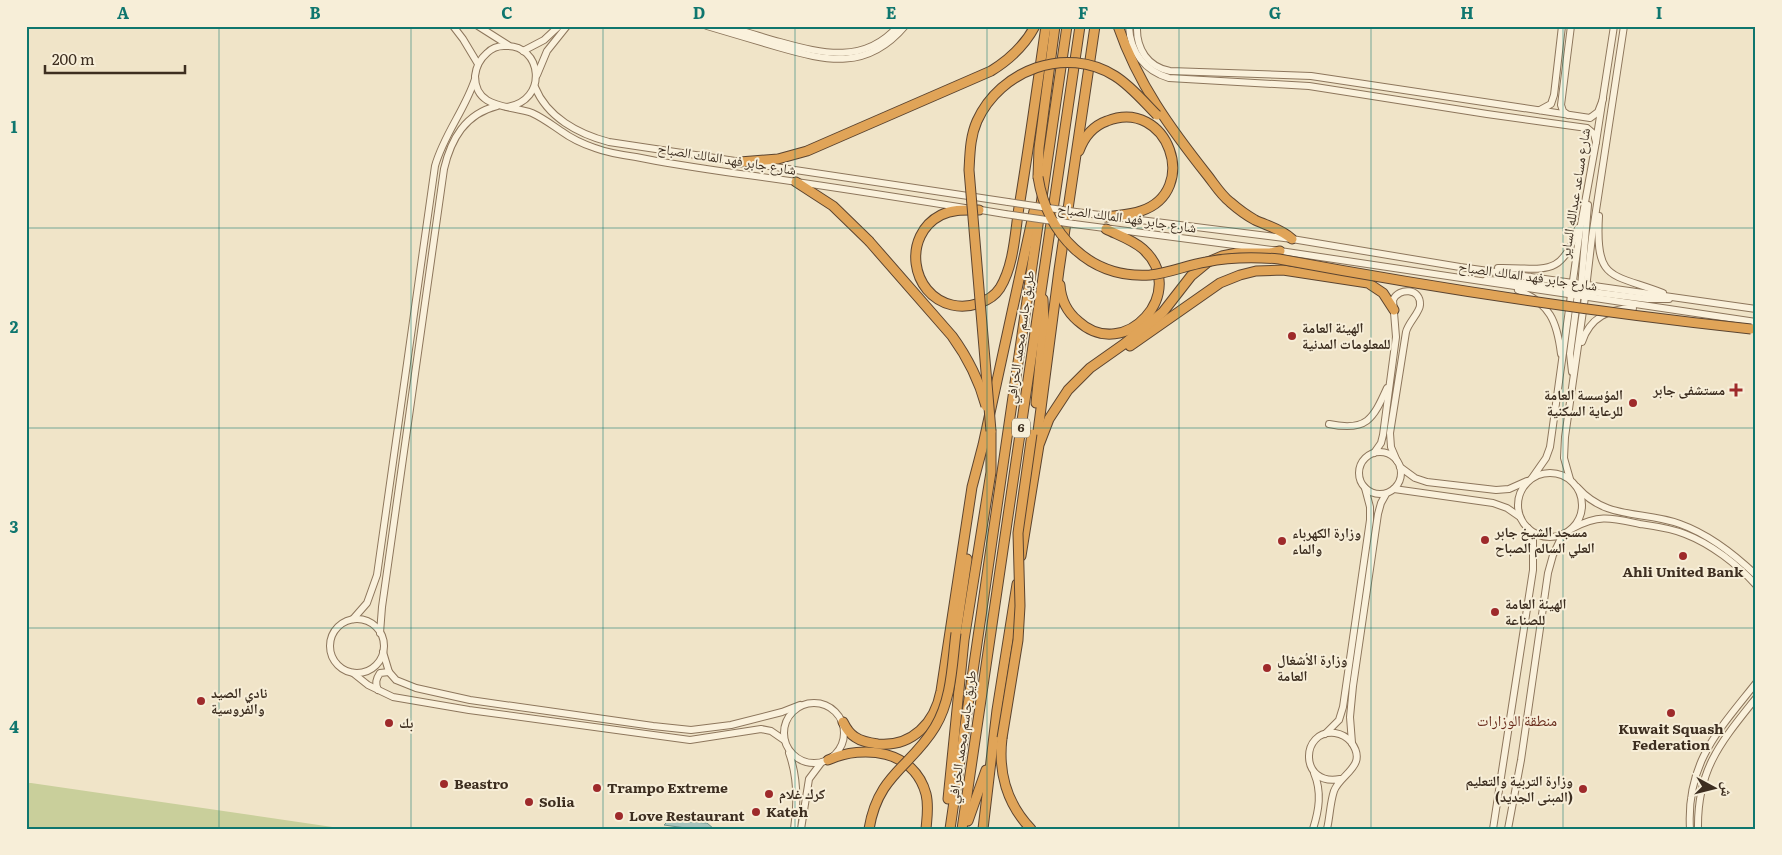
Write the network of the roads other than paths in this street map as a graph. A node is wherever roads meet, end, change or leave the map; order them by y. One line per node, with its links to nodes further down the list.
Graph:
1 (453, 26): 24 (street)
2 (478, 26): 22 (street)
3 (559, 26): 23 (street)
4 (567, 26): 26 (street)
5 (707, 26): 8 (street)
6 (725, 26): 7 (street)
7 (898, 26)
8 (905, 26)
9 (1035, 26): 42 (highway)
10 (1046, 26): 47 (highway)
11 (1055, 26): 53 (highway, bridge)
12 (1067, 26): 39 (highway, طريق جاسم محمد الخرافي / 6)
13 (1081, 26): 59 (highway, طريق جاسم محمد الخرافي / 6)
14 (1095, 26): 43 (highway)
15 (1118, 26): 41 (highway)
16 (1128, 26): 28 (street)
17 (1137, 26): 25 (street)
18 (1562, 26): 35 (street)
19 (1572, 26): 36 (street)
20 (1614, 26): 31 (street, شارع مساعد عبدالله الساير)
21 (1624, 26): 46 (street, شارع مساعد عبدالله الساير)
22 (509, 46): 23 (street); 24 (street)
23 (523, 51): 26 (street)
24 (478, 64): 27 (street)
25 (1256, 74): 28 (street); 30 (street)
26 (536, 77): 29 (street)
27 (475, 78): 33 (street); 93 (street)
28 (1256, 83): 32 (street)
29 (534, 87): 34 (street); 42 (street, شارع جابر فهد المالك الصباح)
30 (1406, 90): 32 (street); 35 (street)
31 (1603, 100): 37 (street); 40 (street, شارع مساعد عبدالله الساير)
32 (1405, 101): 38 (street)
33 (497, 106): 34 (street); 94 (street)
34 (506, 107): 44 (street, شارع جابر فهد المالك الصباح)
35 (1540, 110): 36 (street)
36 (1569, 115): 37 (street)
37 (1579, 117): 38 (street)
38 (1577, 126): 40 (street)
39 (1050, 140): 75 (highway); 117 (highway, طريق جاسم محمد الخرافي / 6)
40 (1596, 142): 45 (street, شارع مساعد عبدالله الساير)
41 (1190, 154): 51 (highway); 74 (highway, bridge)
42 (740, 162): 49 (street, شارع جابر فهد المالك الصباح, bridge)
43 (1074, 165): 49 (highway); 55 (highway)
44 (796, 182): 47 (street, شارع جابر فهد المالك الصباح); 74 (highway, bridge)
45 (1588, 189): 48 (street, شارع مساعد عبدالله الساير); 58 (street)
46 (1600, 193): 58 (street, شارع مساعد عبدالله الساير); 60 (street)
47 (979, 210): 50 (street, شارع جابر فهد المالك الصباح, bridge)
48 (1583, 215): 54 (street); 58 (street, شارع مساعد عبدالله الساير)
49 (1106, 217): 51 (street, شارع جابر فهد المالك الصباح)
50 (1106, 229): 52 (street, شارع جابر فهد المالك الصباح); 55 (highway)
51 (1292, 239): 54 (street, شارع جابر فهد المالك الصباح)
52 (1280, 251): 56 (street, شارع جابر فهد المالك الصباح); 65 (highway)
53 (1290, 261): 64 (highway, bridge); 65 (highway)
54 (1482, 269): 58 (street, شارع جابر فهد المالك الصباح)
55 (1059, 270): 67 (highway)
56 (1472, 281): 57 (street, شارع جابر فهد المالك الصباح); 58 (street)
57 (1510, 286): 58 (street, شارع جابر فهد المالك الصباح); 69 (street)
58 (1579, 290): 60 (street); 61 (street, شارع جابر فهد المالك الصباح); 66 (street, شارع مساعد عبدالله الساير); 69 (street, شارع مساعد عبدالله الساير); 70 (street)
59 (1041, 292): 72 (highway); 118 (highway, طريق جاسم محمد الخرافي / 6)
60 (1677, 298): 62 (street)
61 (1645, 307): 64 (street, شارع جابر فهد المالك الصباح); 66 (street)
62 (1756, 309)
63 (1394, 310): 68 (highway); 71 (street); 78 (street)
64 (1754, 327)
65 (1124, 344): 68 (highway)
66 (1576, 358): 70 (street, شارع مساعد عبدالله الساير)
67 (1047, 359): 72 (highway); 77 (highway)
68 (1103, 360): 77 (highway)
69 (1562, 362): 79 (street, شارع مساعد عبدالله الساير)
70 (1573, 376): 80 (street, شارع مساعد عبدالله الساير)
71 (1390, 382): 73 (street); 76 (street)
72 (1036, 403): 121 (highway, bridge)
73 (1329, 424)
74 (992, 431): 117 (highway)
75 (983, 445): 102 (highway); 115 (highway, bridge)
76 (1374, 453): 78 (street); 82 (street)
77 (1036, 459): 105 (highway)
78 (1399, 464): 79 (street); 83 (street)
79 (1530, 479): 80 (street); 85 (street)
80 (1570, 479): 81 (street)
81 (1577, 487): 86 (street); 89 (street)
82 (1365, 488): 84 (street); 103 (street)
83 (1394, 490): 84 (street); 85 (street)
84 (1386, 494): 106 (street)
85 (1522, 519): 88 (street)
86 (1669, 521): 87 (street); 91 (street)
87 (1646, 525): 89 (street); 92 (street)
88 (1528, 528): 90 (street); 124 (street)
89 (1573, 528): 90 (street)
90 (1563, 534): 112 (street)
91 (1756, 575)
92 (1756, 585)
93 (353, 619): 94 (street); 97 (street)
94 (380, 633): 95 (street)
95 (383, 652): 96 (street); 97 (street)
96 (389, 672): 99 (street); 101 (street)
97 (353, 673): 99 (street)
98 (1756, 683): 127 (street)
99 (378, 690): 104 (street)
100 (1756, 698): 108 (street)
101 (800, 705): 102 (street); 104 (street)
102 (842, 722): 107 (street)
103 (1325, 734): 106 (street); 109 (street)
104 (785, 743): 107 (street); 113 (street)
105 (993, 743): 119 (highway); 120 (highway)
106 (1352, 743): 111 (street)
107 (824, 761): 114 (street); 116 (highway)
108 (1710, 763): 110 (street); 128 (street)
109 (1312, 770): 111 (street); 122 (street)
110 (1714, 772)
111 (1340, 779): 123 (street)
112 (1514, 792): 125 (street); 126 (street)
113 (794, 829)
114 (801, 829)
115 (870, 829)
116 (926, 829)
117 (948, 829)
118 (962, 829)
119 (967, 829)
120 (983, 829)
121 (1031, 829)
122 (1314, 829)
123 (1327, 829)
124 (1492, 829)
125 (1508, 829)
126 (1513, 829)
127 (1690, 829)
128 (1698, 829)

